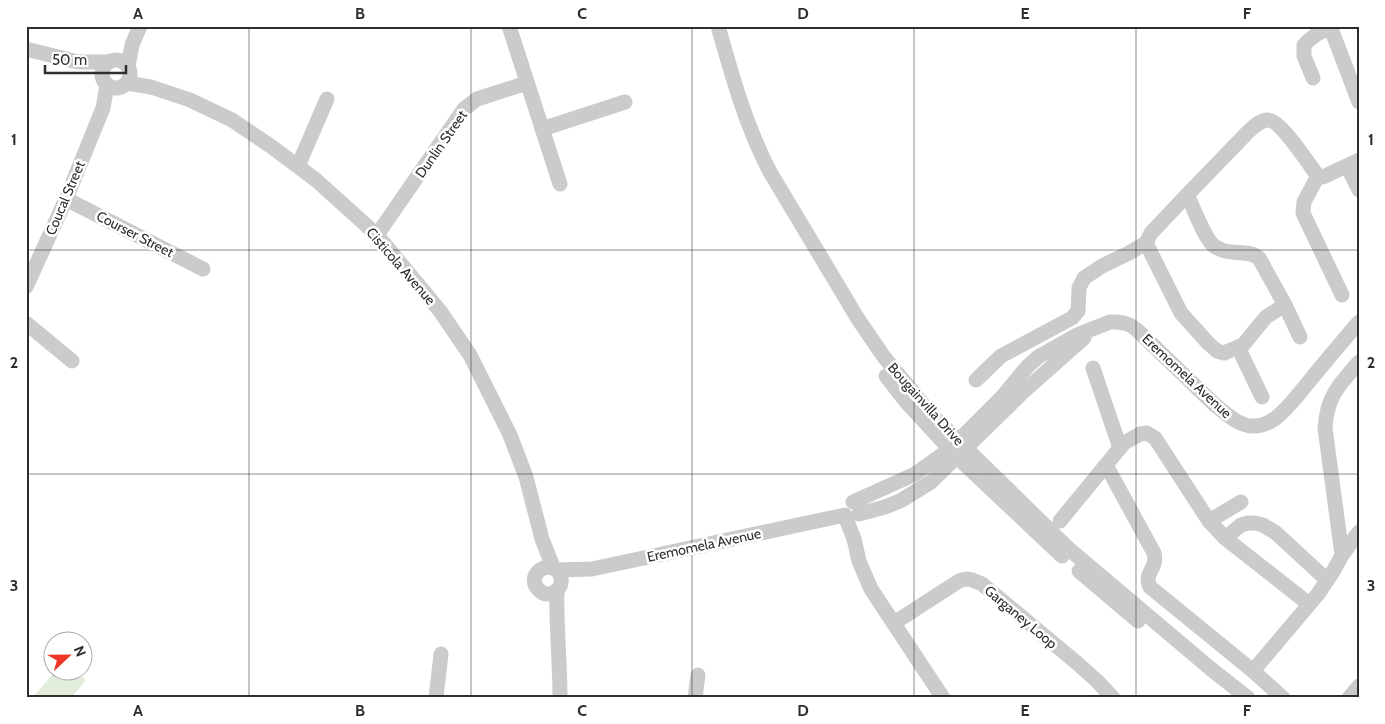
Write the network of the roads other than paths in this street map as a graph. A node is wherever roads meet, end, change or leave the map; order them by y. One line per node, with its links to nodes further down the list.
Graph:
1 (140, 26): 7 (street, Coucal Street)
2 (509, 26): 9 (street)
3 (708, 26): 20 (street, Bougainvilla Drive)
4 (718, 26): 20 (street, Bougainvilla Drive)
5 (1330, 27): 8 (street); 12 (street)
6 (26, 49): 7 (street, Cisticola Avenue)
7 (117, 74): 15 (street, Cisticola Avenue); 21 (street, Coucal Street)
8 (1313, 78)
9 (527, 83): 13 (street); 22 (street, Dunlin Street)
10 (327, 99): 15 (street)
11 (625, 102): 13 (street)
12 (1359, 102)
13 (542, 129): 17 (street)
14 (1353, 163): 16 (street); 18 (street)
15 (298, 166): 22 (street, Cisticola Avenue)
16 (1318, 176): 19 (street); 26 (street)
17 (560, 184)
18 (1359, 190)
19 (1187, 195): 23 (street); 27 (street)
20 (780, 198): 38 (street, Bougainvilla Drive)
21 (66, 199): 24 (street, Courser Street); 25 (street, Coucal Street)
22 (377, 234): 49 (street, Cisticola Avenue)
23 (1146, 243): 31 (street); 35 (street)
24 (203, 269)
25 (26, 287)
26 (1342, 295)
27 (1285, 305): 30 (street); 31 (street)
28 (1359, 322): 38 (street, Eremomela Avenue)
29 (26, 324): 32 (street)
30 (1300, 337)
31 (1238, 347): 36 (street)
32 (72, 361)
33 (1359, 362): 48 (street)
34 (1093, 368): 37 (street)
35 (976, 380)
36 (1262, 397)
37 (1120, 448): 39 (street); 45 (street)
38 (958, 449): 40 (street, Eremomela Avenue); 41 (street, Eremomela Avenue); 64 (street, Bougainvilla Drive); 65 (street, Bougainvilla Drive)
39 (1106, 465): 44 (street); 56 (street)
40 (906, 479): 41 (street); 43 (street, Eremomela Avenue)
41 (913, 493): 43 (street, Eremomela Avenue)
42 (1241, 502): 45 (street)
43 (851, 511): 50 (street, Eremomela Avenue); 54 (street)
44 (1060, 521)
45 (1210, 521): 47 (street)
46 (1359, 532): 48 (street)
47 (1225, 538): 51 (street); 53 (street)
48 (1342, 555): 51 (street)
49 (550, 569): 50 (street, Eremomela Avenue); 52 (street); 52 (street)
50 (592, 569): 52 (street, Eremomela Avenue)
51 (1327, 580): 53 (street)
52 (554, 590): 60 (street)
53 (1309, 604): 56 (street)
54 (894, 623): 62 (street); 63 (street, Garganey Loop)
55 (441, 654): 59 (street)
56 (1253, 671): 66 (street)
57 (698, 675): 61 (street)
58 (1359, 686): 67 (street)
59 (436, 698)
60 (560, 698)
61 (695, 698)
62 (943, 698)
63 (1113, 698)
64 (1232, 698)
65 (1248, 698)
66 (1283, 698)
67 (1349, 698)

